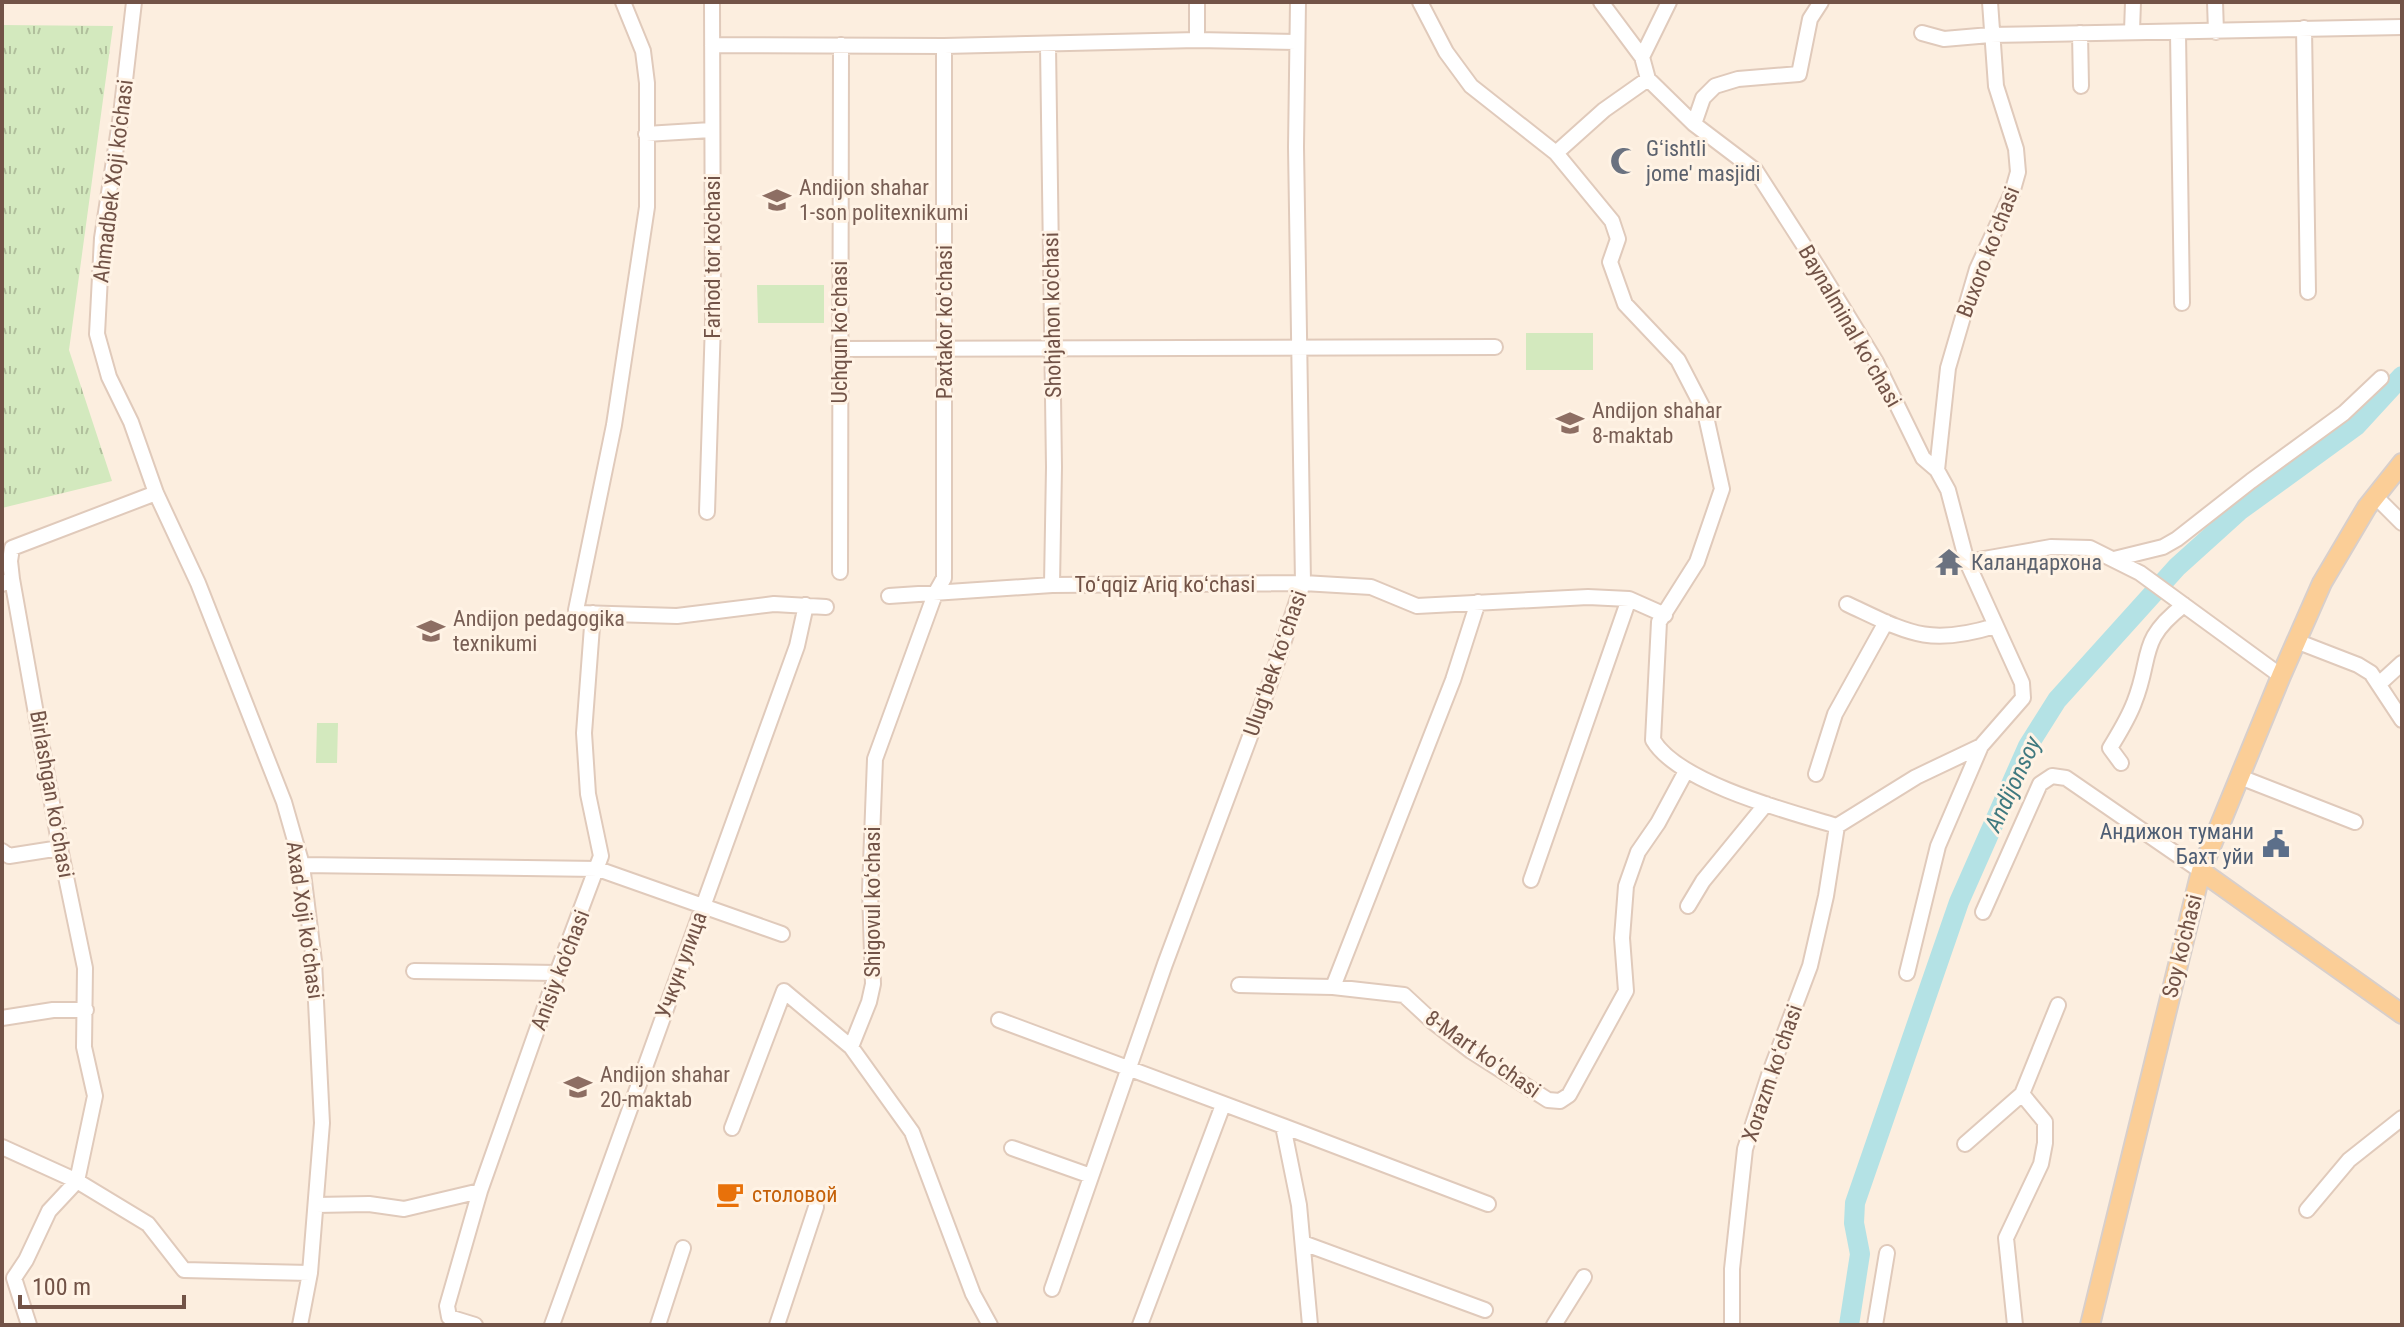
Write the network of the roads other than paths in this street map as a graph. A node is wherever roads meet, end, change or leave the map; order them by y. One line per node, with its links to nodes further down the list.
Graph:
1 (134, 2): 44 (street, Ahmadbek Xoji ko'chasi)
2 (623, 2): 32 (street)
3 (712, 2): 23 (street, Farhod tor ko'chasi)
4 (1197, 2): 21 (street)
5 (1298, 2): 22 (street, Ulugʻbek koʻchasi)
6 (1420, 2): 33 (street)
7 (1601, 2): 27 (street)
8 (1669, 2): 27 (street)
9 (1821, 2): 30 (street)
10 (1990, 2): 20 (street, Buxoro koʻchasi)
11 (2133, 2): 15 (street)
12 (2215, 2): 16 (street)
13 (2402, 27): 14 (street)
14 (2304, 28): 16 (street); 34 (street)
15 (2132, 31): 18 (street); 19 (street)
16 (2216, 32): 19 (street)
17 (1922, 33): 20 (street)
18 (2080, 33): 20 (street); 29 (street)
19 (2178, 33): 35 (street)
20 (1990, 35): 43 (street, Buxoro koʻchasi)
21 (1197, 40): 22 (street); 26 (street)
22 (1296, 42): 38 (street, Ulugʻbek koʻchasi)
23 (712, 45): 24 (street); 31 (street, Farhod tor ko'chasi)
24 (841, 45): 25 (street); 39 (street, Uchqun koʻchasi)
25 (944, 46): 26 (street); 40 (street, Paxtakor koʻchasi)
26 (1048, 46): 37 (street, Shohjahon ko'chasi)
27 (1642, 57): 28 (street)
28 (1648, 79): 30 (street, Baynalminal koʻchasi); 33 (street)
29 (2081, 86)
30 (1694, 124): 43 (street, Baynalminal koʻchasi)
31 (711, 130): 32 (street); 46 (street, Farhod tor ko'chasi)
32 (646, 134): 63 (street)
33 (1556, 153): 64 (street)
34 (2308, 292)
35 (2182, 303)
36 (1495, 347): 38 (street)
37 (1052, 348): 38 (street); 40 (street); 53 (street, Shohjahon ko'chasi)
38 (1299, 348): 52 (street, Ulugʻbek koʻchasi)
39 (839, 349): 40 (street); 50 (street, Uchqun koʻchasi)
40 (944, 349): 54 (street, Paxtakor koʻchasi)
41 (2381, 378): 48 (street)
42 (2402, 463): 45 (main road, Soy ko'chasi)
43 (1937, 470): 49 (street, Baynalminal koʻchasi)
44 (156, 493): 51 (street, Birlashgan koʻchasi); 83 (street, Axad Xoji koʻchasi)
45 (2375, 496): 47 (street); 68 (main road, Soy ko'chasi)
46 (707, 512)
47 (2402, 523)
48 (2114, 559): 49 (street); 58 (street)
49 (1967, 562): 66 (street, Baynalminal koʻchasi)
50 (840, 572)
51 (7, 582): 81 (street, Birlashgan koʻchasi)
52 (1303, 583): 53 (street, Toʻqqiz Ariq koʻchasi); 59 (street, Toʻqqiz Ariq koʻchasi); 102 (street, Ulugʻbek koʻchasi)
53 (1052, 585): 54 (street, Toʻqqiz Ariq koʻchasi)
54 (935, 594): 55 (street, Toʻqqiz Ariq koʻchasi); 101 (street, Shigovul koʻchasi)
55 (889, 596)
56 (1629, 599): 57 (street, Toʻqqiz Ariq koʻchasi); 64 (street, Toʻqqiz Ariq koʻchasi); 86 (street)
57 (1478, 602): 59 (street, Toʻqqiz Ariq koʻchasi); 67 (street)
58 (2181, 602): 70 (street); 74 (street)
59 (1453, 604): 67 (street)
60 (1847, 604): 65 (street)
61 (806, 605): 62 (street); 63 (street); 88 (street, Учкун улица)
62 (826, 607)
63 (593, 613): 84 (street, Anisiy ko'chasi)
64 (1665, 615): 75 (street)
65 (1886, 622): 66 (street); 76 (street)
66 (1995, 626): 73 (street, Baynalminal koʻchasi)
67 (1467, 635): 95 (street)
68 (2296, 641): 70 (main road, Soy ko'chasi); 71 (street)
69 (2402, 663): 71 (street)
70 (2281, 676): 77 (main road, Soy ko'chasi)
71 (2379, 684): 72 (street)
72 (2402, 720)
73 (1981, 746): 80 (street); 93 (street)
74 (2121, 763)
75 (1686, 771): 78 (street); 95 (street, 8-Mart koʻchasi)
76 (1816, 774)
77 (2240, 777): 79 (street); 85 (main road, Soy ko'chasi)
78 (1766, 804): 80 (street); 87 (street)
79 (2355, 822)
80 (1837, 826): 136 (street, Xorazm koʻchasi)
81 (60, 848): 82 (street); 97 (street, Birlashgan koʻchasi)
82 (2, 851)
83 (302, 865): 84 (street); 115 (street, Axad Xoji koʻchasi)
84 (598, 869): 88 (street); 92 (street, Anisiy ko'chasi)
85 (2201, 871): 89 (street); 98 (main road); 139 (main road, Soy ko'chasi)
86 (1531, 880)
87 (1688, 906)
88 (702, 907): 90 (street); 129 (street, Учкун улица)
89 (1983, 912)
90 (782, 934)
91 (414, 971): 92 (street)
92 (557, 973): 113 (street, Anisiy ko'chasi)
93 (1907, 973)
94 (1239, 985): 95 (street, 8-Mart koʻchasi)
95 (1333, 987)
96 (2058, 1005): 103 (street)
97 (86, 1010): 99 (street); 112 (street, Birlashgan koʻchasi)
98 (2402, 1014)
99 (2, 1018)
100 (999, 1020): 102 (street)
101 (851, 1047): 107 (street); 132 (street)
102 (1128, 1067): 104 (street); 111 (street, Ulugʻbek koʻchasi)
103 (2022, 1094): 108 (street); 138 (street)
104 (1223, 1105): 106 (street); 133 (street)
105 (2402, 1118): 117 (street)
106 (1283, 1126): 114 (street); 118 (street)
107 (732, 1128)
108 (1965, 1144)
109 (2, 1147): 112 (street)
110 (1012, 1148): 111 (street)
111 (1091, 1176): 124 (street, Ulugʻbek koʻchasi)
112 (77, 1181): 121 (street); 123 (street)
113 (480, 1191): 115 (street); 128 (street, Anisiy ko'chasi)
114 (1488, 1204)
115 (316, 1205): 121 (street, Axad Xoji koʻchasi)
116 (816, 1207): 131 (street)
117 (2307, 1210)
118 (1303, 1243): 125 (street); 134 (street)
119 (683, 1248): 130 (street)
120 (1887, 1253): 137 (street)
121 (310, 1273): 127 (street, Axad Xoji koʻchasi)
122 (1584, 1277): 135 (street)
123 (8, 1281): 126 (street)
124 (1052, 1289)
125 (1485, 1310)
126 (29, 1325)
127 (300, 1325)
128 (475, 1325)
129 (552, 1325)
130 (658, 1325)
131 (777, 1325)
132 (990, 1325)
133 (1140, 1325)
134 (1310, 1325)
135 (1554, 1325)
136 (1732, 1325)
137 (1875, 1325)
138 (2015, 1325)
139 (2090, 1325)

